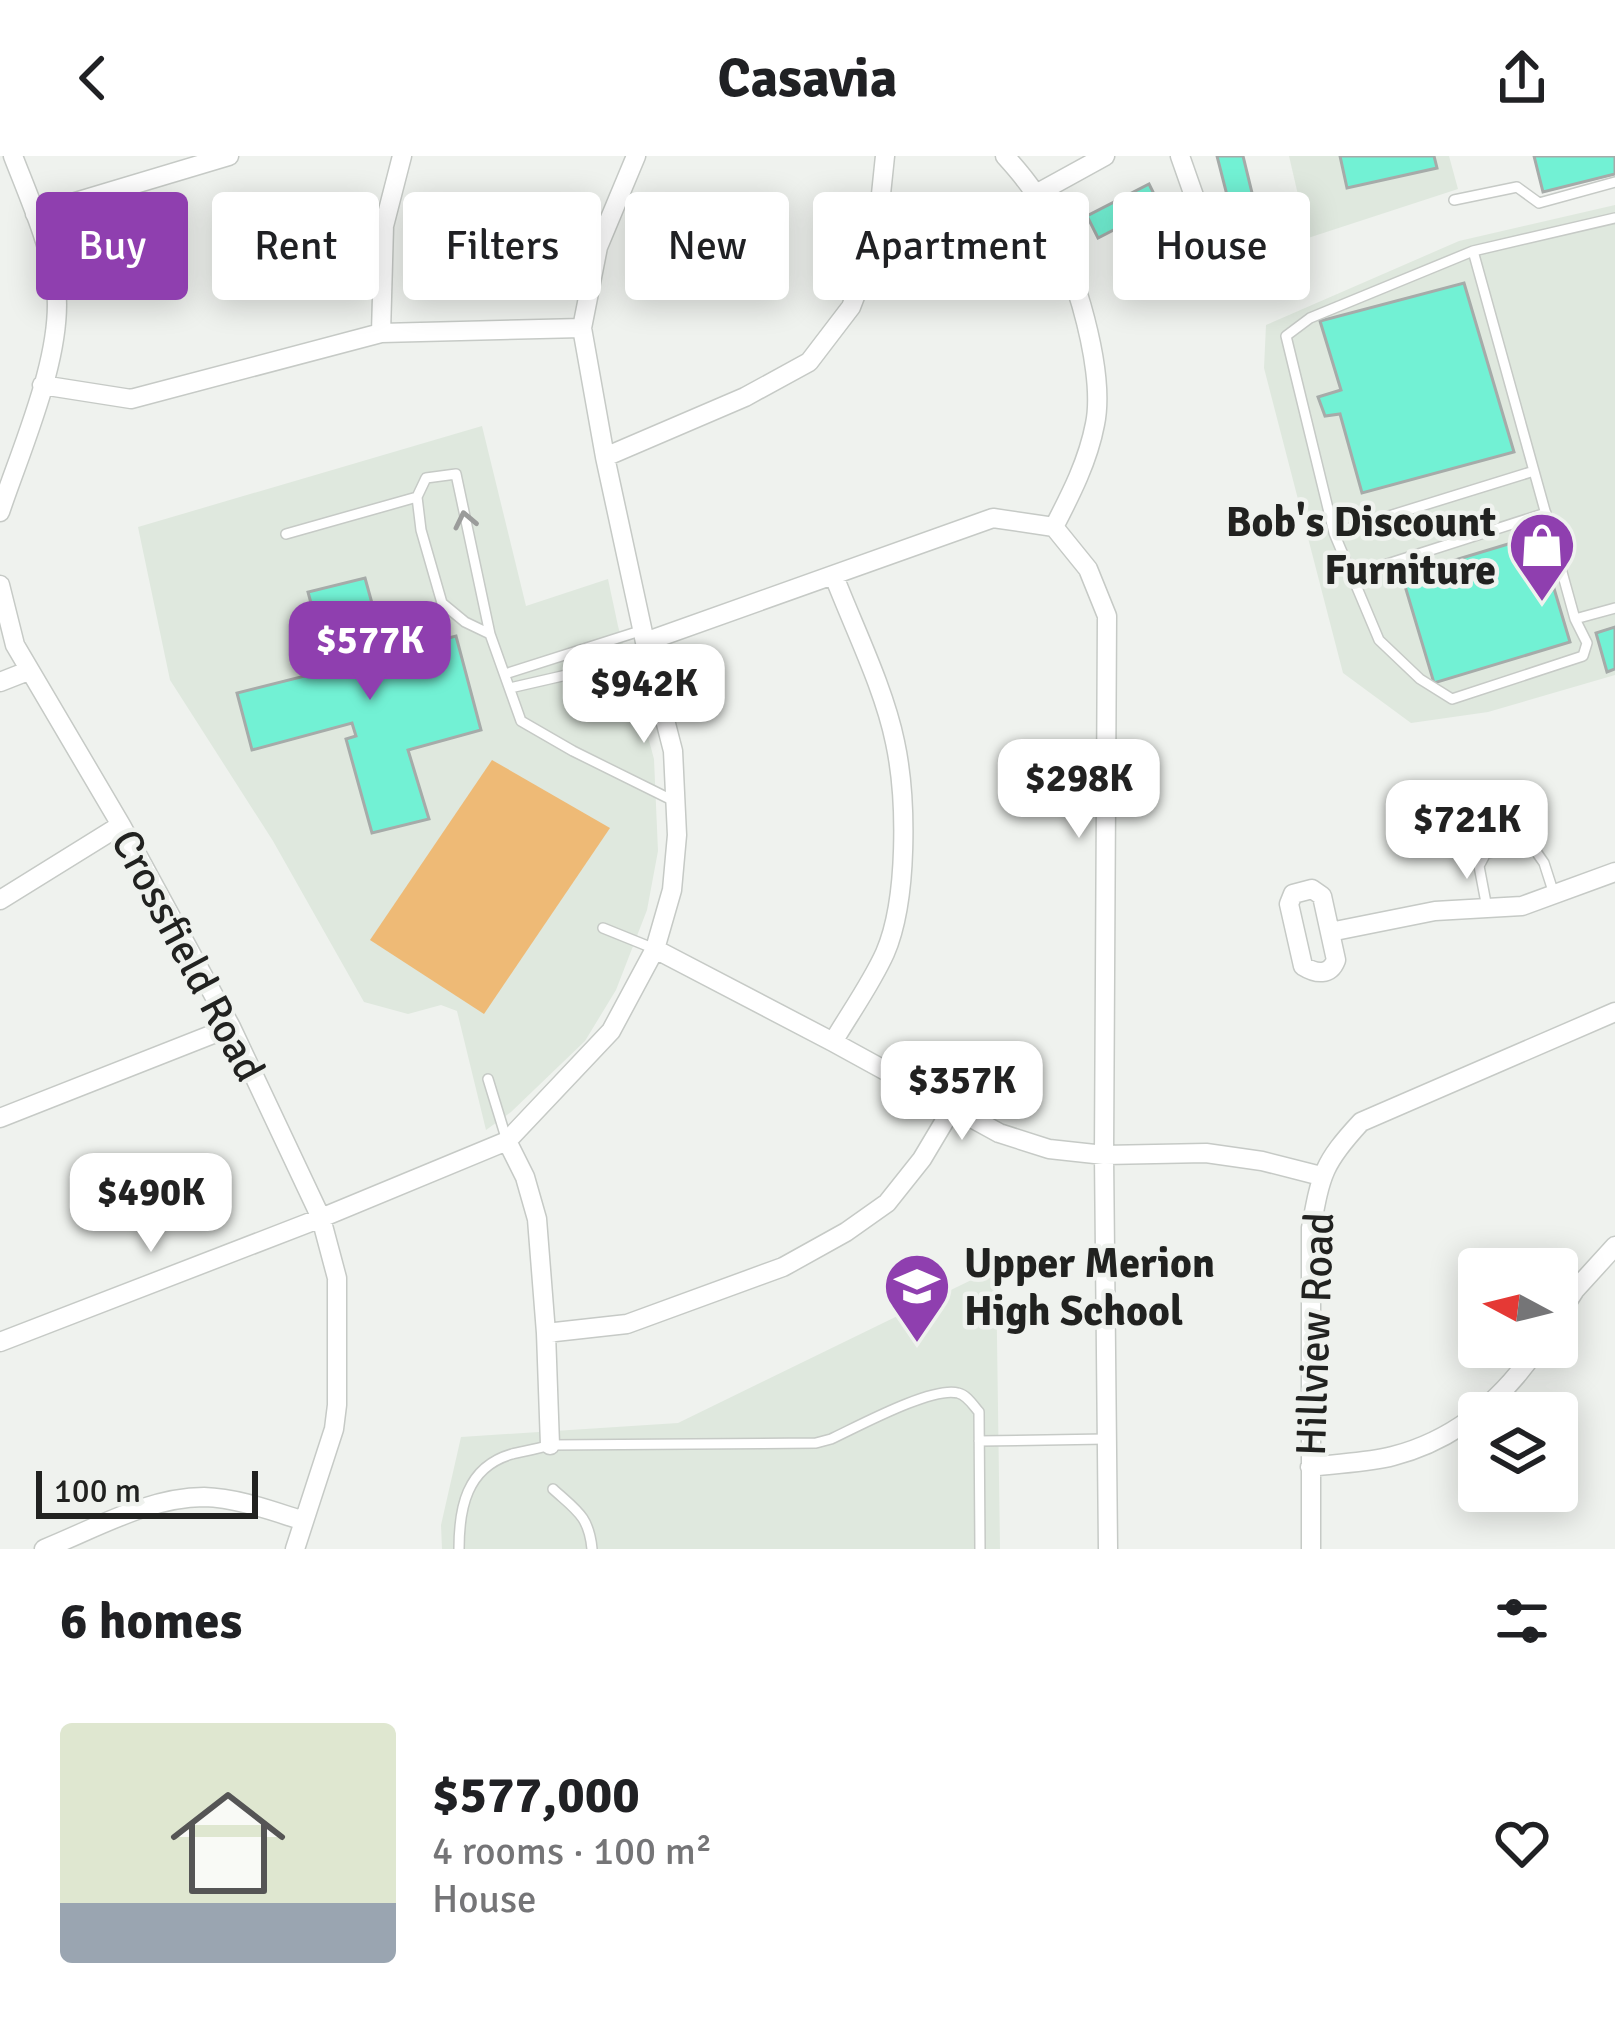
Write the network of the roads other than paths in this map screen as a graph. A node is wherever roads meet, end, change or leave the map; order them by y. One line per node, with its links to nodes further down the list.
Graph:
1 (13, 156): 14 (street)
2 (229, 156): 14 (street)
3 (402, 156): 19 (street)
4 (636, 156): 18 (street)
5 (885, 156): 21 (street)
6 (1005, 156): 10 (street)
7 (1105, 156): 11 (street)
8 (1180, 156): 12 (street)
9 (1615, 182): 13 (lane)
10 (1034, 192)
11 (1040, 192)
12 (1193, 192)
13 (1454, 200)
14 (35, 214): 20 (street)
15 (1615, 218): 16 (lane)
16 (1473, 251): 22 (lane); 27 (lane)
17 (1079, 300): 26 (street)
18 (582, 328): 19 (street); 21 (street)
19 (381, 333): 20 (street)
20 (42, 385): 24 (street)
21 (605, 457): 35 (street)
22 (1534, 471): 25 (lane); 27 (lane)
23 (417, 497): 28 (lane); 34 (lane); 34 (lane, one-way to 23)
24 (0, 512)
25 (1546, 513): 29 (lane); 33 (lane)
26 (1054, 527): 30 (street); 56 (street)
27 (1334, 533): 29 (lane)
28 (286, 534)
29 (1353, 575): 33 (lane)
30 (833, 576): 35 (street); 51 (street)
31 (0, 585): 36 (street, Crossfield Road)
32 (1615, 608): 33 (lane)
33 (1575, 620)
34 (490, 634): 37 (lane)
35 (645, 641): 37 (lane); 39 (lane); 40 (street)
36 (28, 671): 38 (street); 41 (street, Crossfield Road)
37 (505, 674): 39 (lane)
38 (0, 682)
39 (510, 688): 40 (lane)
40 (676, 802): 48 (street)
41 (121, 825): 44 (street); 50 (street, Crossfield Road)
42 (1615, 872): 43 (street)
43 (1554, 894): 45 (street); 45 (lane)
44 (0, 900)
45 (1487, 908): 47 (street)
46 (603, 928): 48 (lane)
47 (1330, 932)
48 (655, 949): 51 (street); 55 (street)
49 (1615, 1012): 57 (street, Hillview Road)
50 (231, 1027): 54 (street); 58 (street, Crossfield Road)
51 (833, 1042): 53 (street)
52 (488, 1079): 55 (lane)
53 (953, 1107): 56 (street); 61 (street)
54 (0, 1118)
55 (507, 1141): 58 (street); 61 (street)
56 (1104, 1156): 57 (street); 64 (street)
57 (1321, 1176): 67 (street, Hillview Road)
58 (321, 1218): 62 (street); 69 (street, Crossfield Road)
59 (1615, 1246): 60 (street)
60 (1578, 1279)
61 (546, 1333): 66 (street)
62 (0, 1342)
63 (1522, 1368): 67 (street)
64 (1107, 1439): 65 (lane); 75 (street)
65 (979, 1441): 66 (lane); 74 (lane)
66 (550, 1445): 72 (lane)
67 (1310, 1467): 76 (street, Hillview Road)
68 (553, 1489): 73 (lane)
69 (304, 1521): 70 (street); 71 (street, Crossfield Road)
70 (44, 1549)
71 (295, 1549)
72 (459, 1549)
73 (592, 1549)
74 (980, 1549)
75 (1108, 1549)
76 (1311, 1549)

